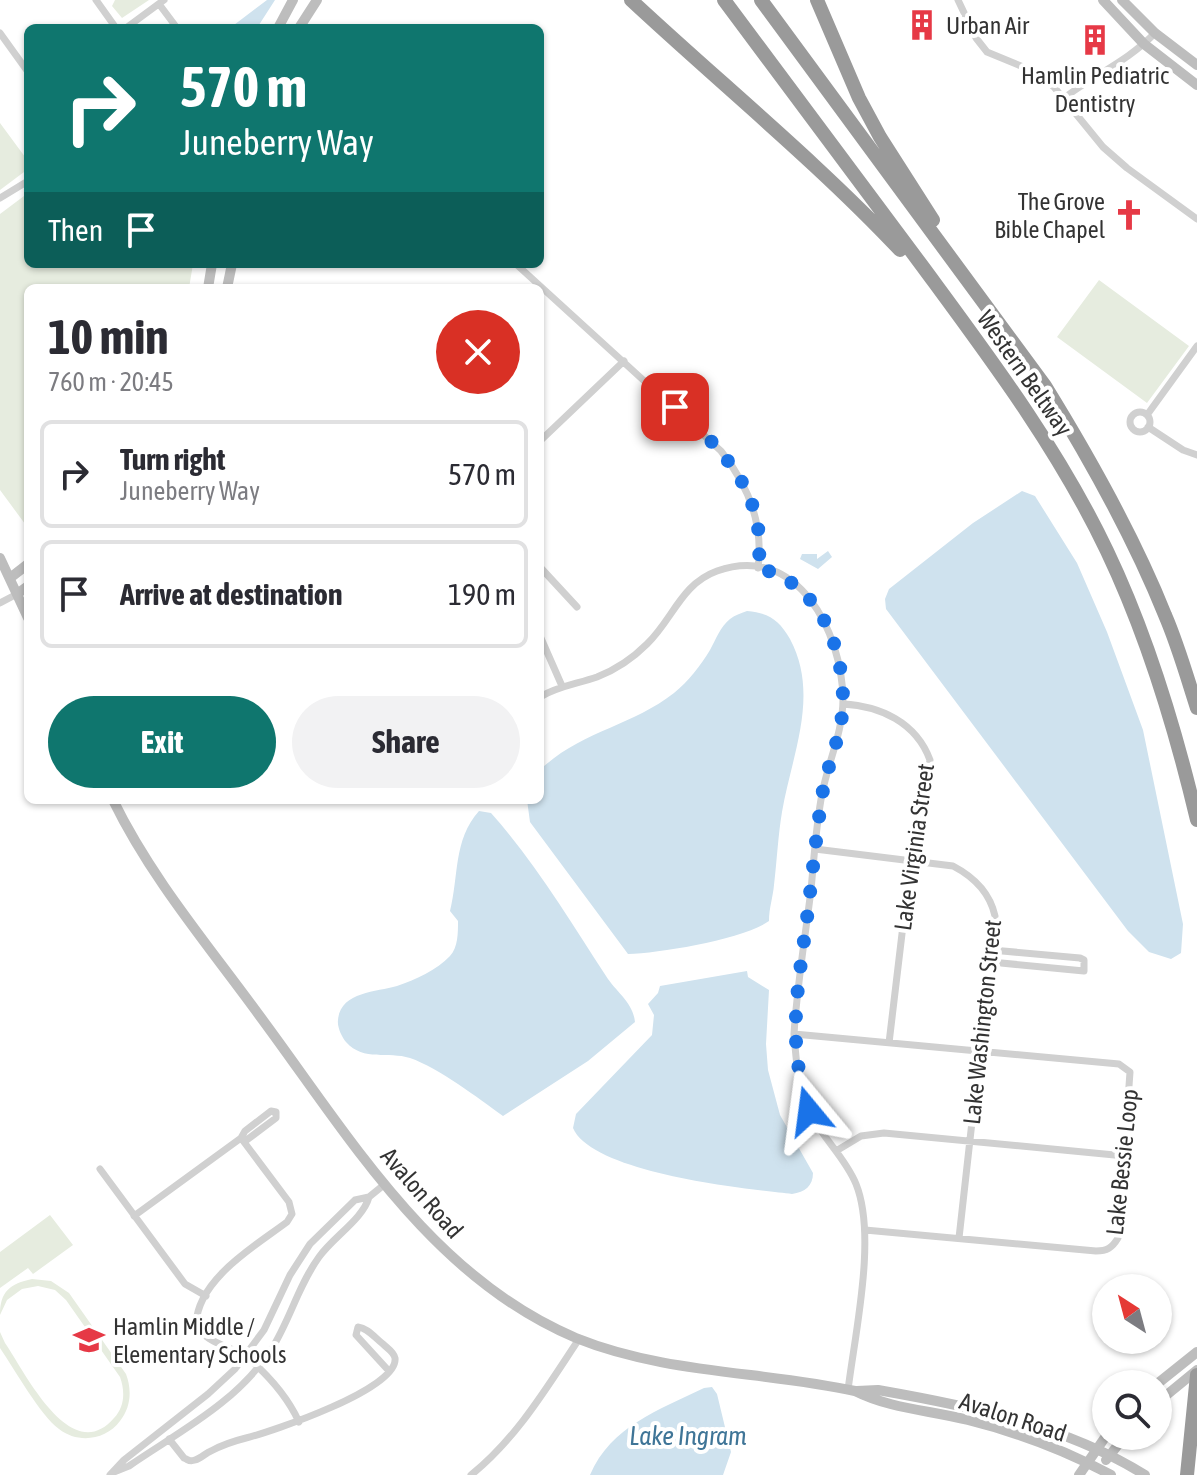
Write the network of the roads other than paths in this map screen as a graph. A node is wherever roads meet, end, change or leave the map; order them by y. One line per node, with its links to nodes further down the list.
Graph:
1 (96, 0): 12 (street)
2 (293, 0): 15 (main road)
3 (317, 0): 16 (main road)
4 (631, 0): 31 (highway)
5 (724, 0): 31 (highway, Western Beltway)
6 (761, 0): 28 (highway, Western Beltway)
7 (817, 0): 28 (highway)
8 (958, 0): 23 (street)
9 (1103, 0): 19 (main road)
10 (1122, 0): 18 (main road)
11 (162, 2): 13 (street); 14 (street)
12 (113, 24)
13 (132, 24)
14 (175, 24)
15 (280, 24)
16 (302, 24)
17 (0, 33): 21 (street)
18 (1155, 33): 19 (street); 20 (main road)
19 (1144, 44): 22 (main road); 23 (street)
20 (1197, 65)
21 (24, 66)
22 (1197, 85)
23 (1064, 98): 26 (street)
24 (24, 183): 25 (street)
25 (0, 198)
26 (1197, 219)
27 (520, 268): 29 (street)
28 (967, 279): 52 (highway, Western Beltway)
29 (538, 284)
30 (544, 289): 33 (street)
31 (966, 326): 54 (highway, Western Beltway)
32 (1197, 346): 34 (street)
33 (624, 361): 36 (street); 40 (street)
34 (1147, 415): 35 (street); 35 (street)
35 (1148, 427): 37 (street)
36 (544, 437)
37 (1197, 455)
38 (0, 558): 42 (main road)
39 (24, 567): 42 (main road)
40 (758, 568): 49 (street); 51 (street)
41 (544, 571): 46 (street)
42 (5, 581): 44 (main road)
43 (24, 589): 44 (main road)
44 (17, 594): 45 (street); 47 (main road)
45 (0, 603)
46 (577, 607)
47 (24, 609)
48 (544, 645): 49 (street)
49 (562, 686): 50 (street)
50 (544, 695)
51 (843, 704): 55 (street); 56 (street, Lake Virginia Street)
52 (1197, 708)
53 (115, 804): 67 (main road, Avalon Road)
54 (1197, 820)
55 (815, 849): 56 (street, Lake Washington Street); 59 (street)
56 (911, 860): 57 (street, Lake Washington Street); 60 (street, Lake Virginia Street)
57 (992, 950): 58 (street, Lake Washington Street); 58 (street)
58 (991, 962): 61 (street, Lake Washington Street)
59 (794, 1034): 60 (street, Lake Bessie Loop); 64 (street)
60 (889, 1043): 61 (street, Lake Bessie Loop)
61 (982, 1051): 63 (street, Lake Washington Street); 65 (street, Lake Bessie Loop)
62 (242, 1140): 62 (street); 69 (street); 72 (street)
63 (971, 1141): 64 (street); 65 (street); 71 (street, Lake Washington Street)
64 (836, 1151): 70 (street)
65 (1125, 1156): 71 (street, Lake Bessie Loop)
66 (100, 1169): 69 (street)
67 (385, 1184): 68 (street); 73 (main road, Avalon Road)
68 (369, 1197): 75 (street); 76 (street)
69 (134, 1216): 72 (street)
70 (865, 1230): 71 (street, Lake Bessie Loop); 80 (street)
71 (959, 1238)
72 (206, 1296): 75 (street)
73 (579, 1339): 80 (main road, Avalon Road); 92 (street)
74 (1197, 1352): 78 (main road)
75 (246, 1357): 76 (street); 90 (street)
76 (257, 1368): 82 (street); 83 (street)
77 (388, 1370): 77 (street); 82 (street)
78 (1172, 1372)
79 (1196, 1379): 81 (main road); 91 (highway)
80 (852, 1391): 84 (main road, Avalon Road); 88 (main road, Avalon Road)
81 (1172, 1394)
82 (299, 1422): 83 (street)
83 (169, 1439): 90 (street)
84 (1092, 1449)
85 (1096, 1450): 87 (main road, Avalon Road); 88 (main road)
86 (1114, 1450): 87 (main road)
87 (1109, 1456): 89 (main road); 95 (main road, Avalon Road)
88 (1087, 1463): 89 (main road, Avalon Road); 93 (main road)
89 (1098, 1472): 94 (main road, Avalon Road)
90 (111, 1474)
91 (1187, 1474)
92 (471, 1475)
93 (1079, 1475)
94 (1111, 1475)
95 (1145, 1475)

